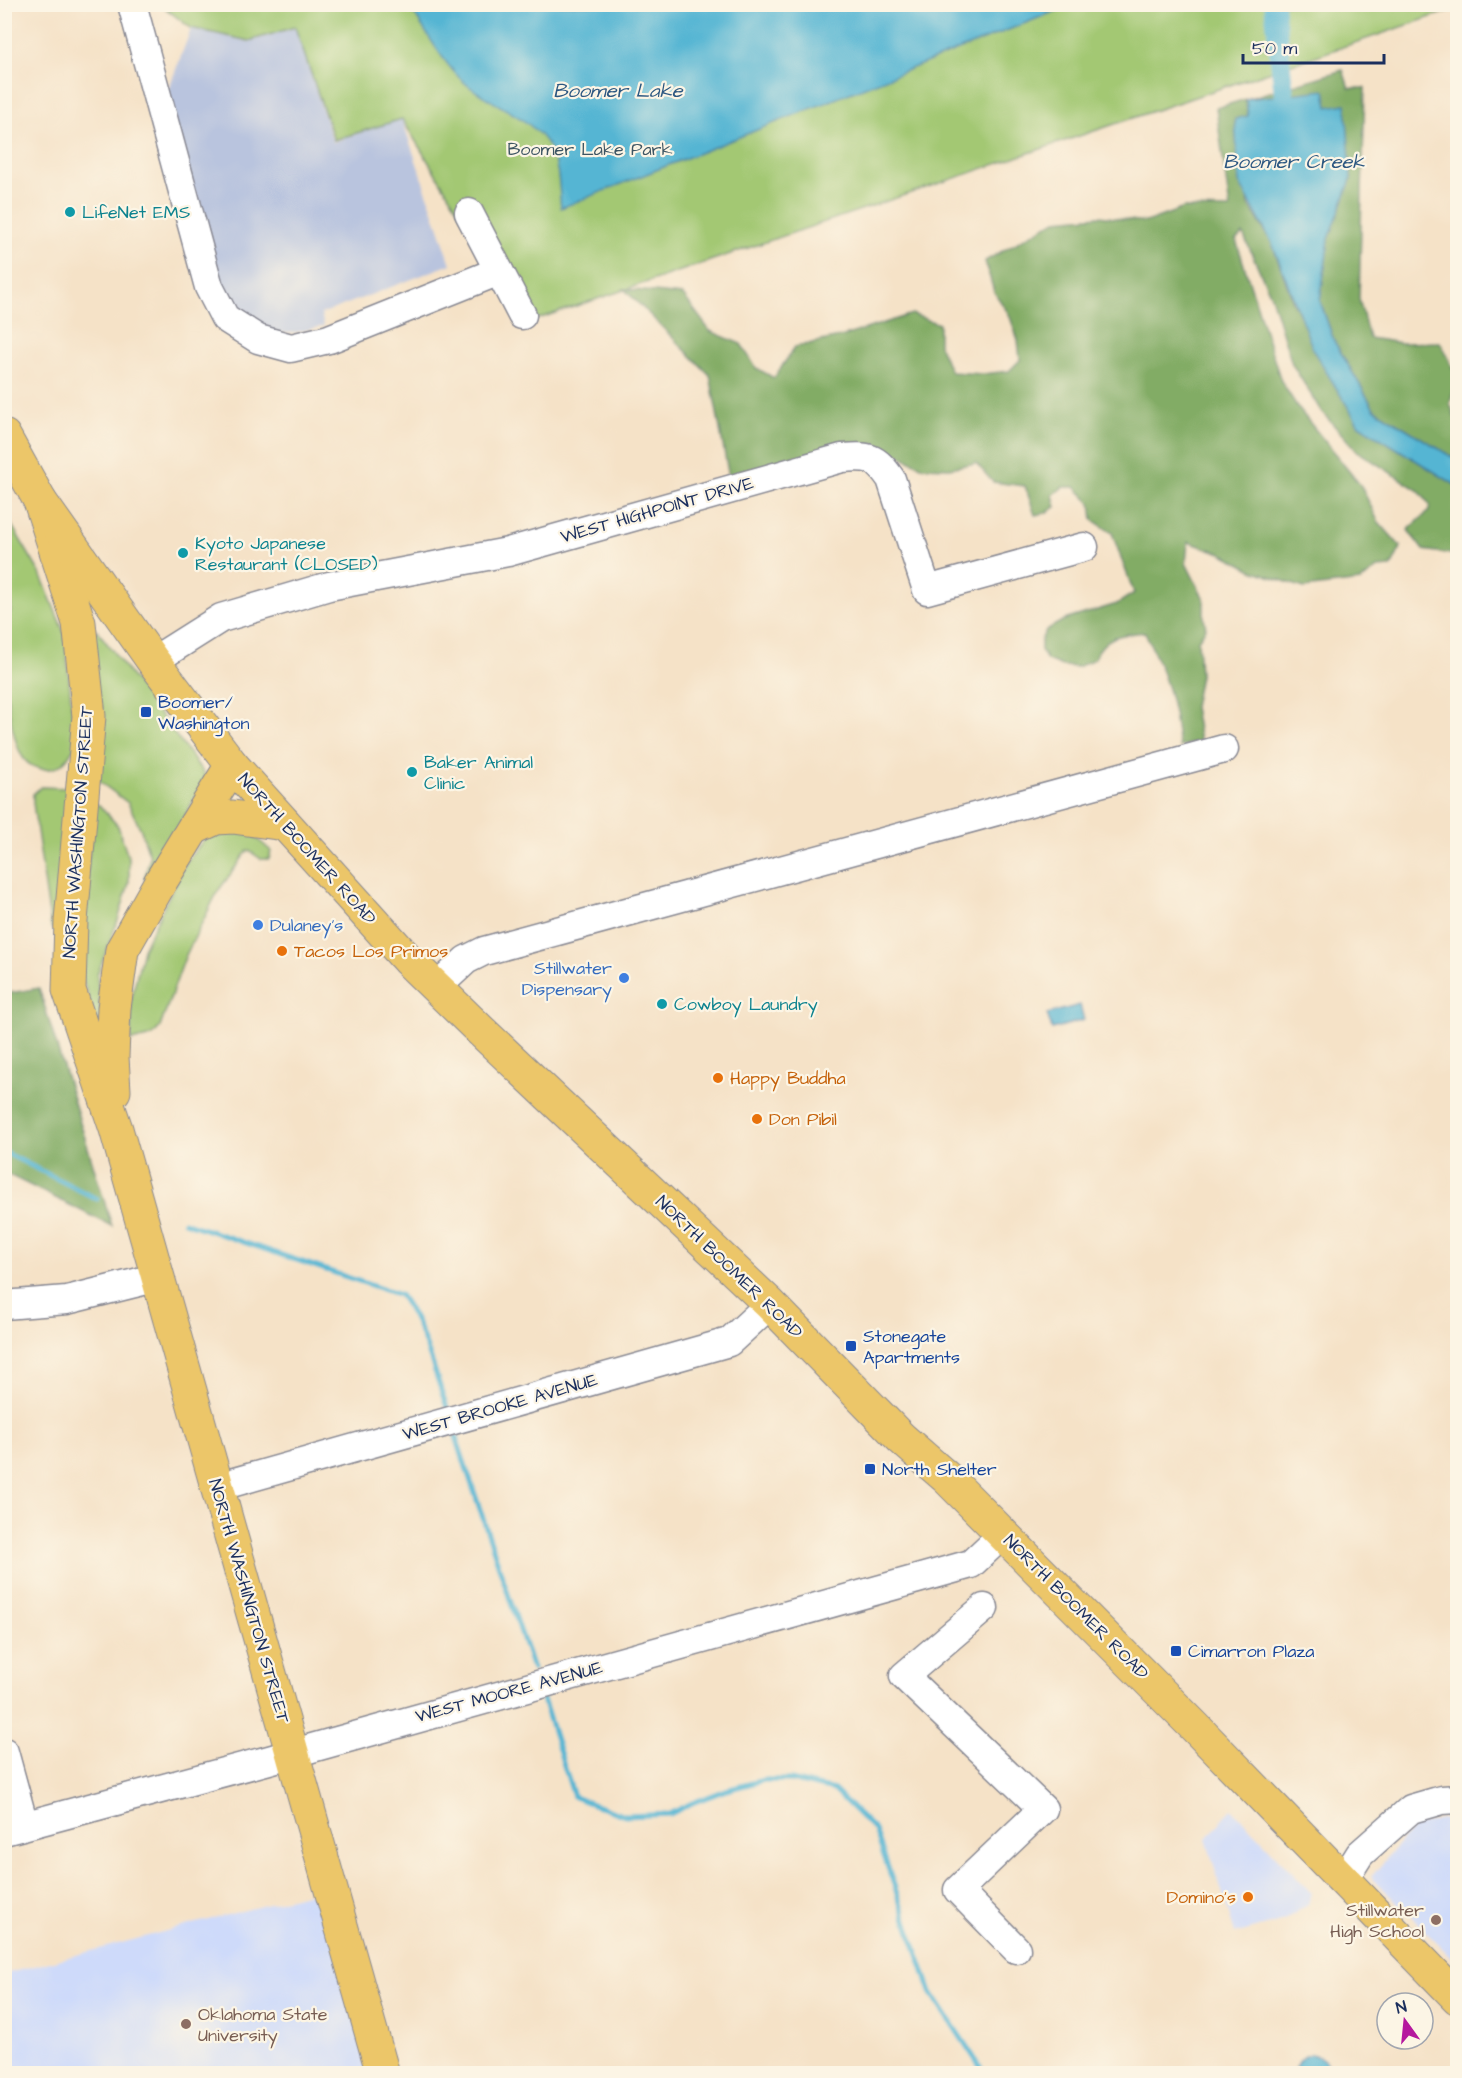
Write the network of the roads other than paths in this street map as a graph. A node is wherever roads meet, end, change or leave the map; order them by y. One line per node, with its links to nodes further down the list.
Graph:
1 (132, 4): 3 (street)
2 (469, 213): 3 (street)
3 (499, 271): 4 (street)
4 (522, 315)
5 (4, 436): 6 (main road, NORTH WASHINGTON STREET)
6 (40, 501): 8 (main road, NORTH BOOMER ROAD); 14 (main road, NORTH WASHINGTON STREET)
7 (1084, 547): 8 (street, WEST HIGHPOINT DRIVE)
8 (153, 661): 10 (main road, NORTH BOOMER ROAD)
9 (1224, 749): 13 (street)
10 (232, 765): 11 (main road, NORTH BOOMER ROAD); 12 (main road, NORTH WASHINGTON STREET)
11 (285, 824): 12 (main road); 13 (main road, NORTH BOOMER ROAD)
12 (194, 828): 14 (main road, NORTH WASHINGTON STREET)
13 (436, 988): 16 (main road, NORTH BOOMER ROAD)
14 (116, 1129): 15 (main road, NORTH WASHINGTON STREET)
15 (159, 1277): 17 (street); 18 (main road, NORTH WASHINGTON STREET)
16 (770, 1304): 18 (street, WEST BROOKE AVENUE); 19 (main road, NORTH BOOMER ROAD)
17 (4, 1305)
18 (217, 1487): 22 (main road, NORTH WASHINGTON STREET)
19 (1003, 1534): 22 (street, WEST MOORE AVENUE); 25 (main road, NORTH BOOMER ROAD)
20 (984, 1608): 26 (street)
21 (4, 1752): 24 (street)
22 (291, 1752): 24 (street, WEST MOORE AVENUE); 28 (main road, NORTH WASHINGTON STREET)
23 (1458, 1799): 25 (street)
24 (14, 1828)
25 (1343, 1881): 27 (main road, NORTH BOOMER ROAD)
26 (1016, 1949)
27 (1458, 1998)
28 (383, 2073)

